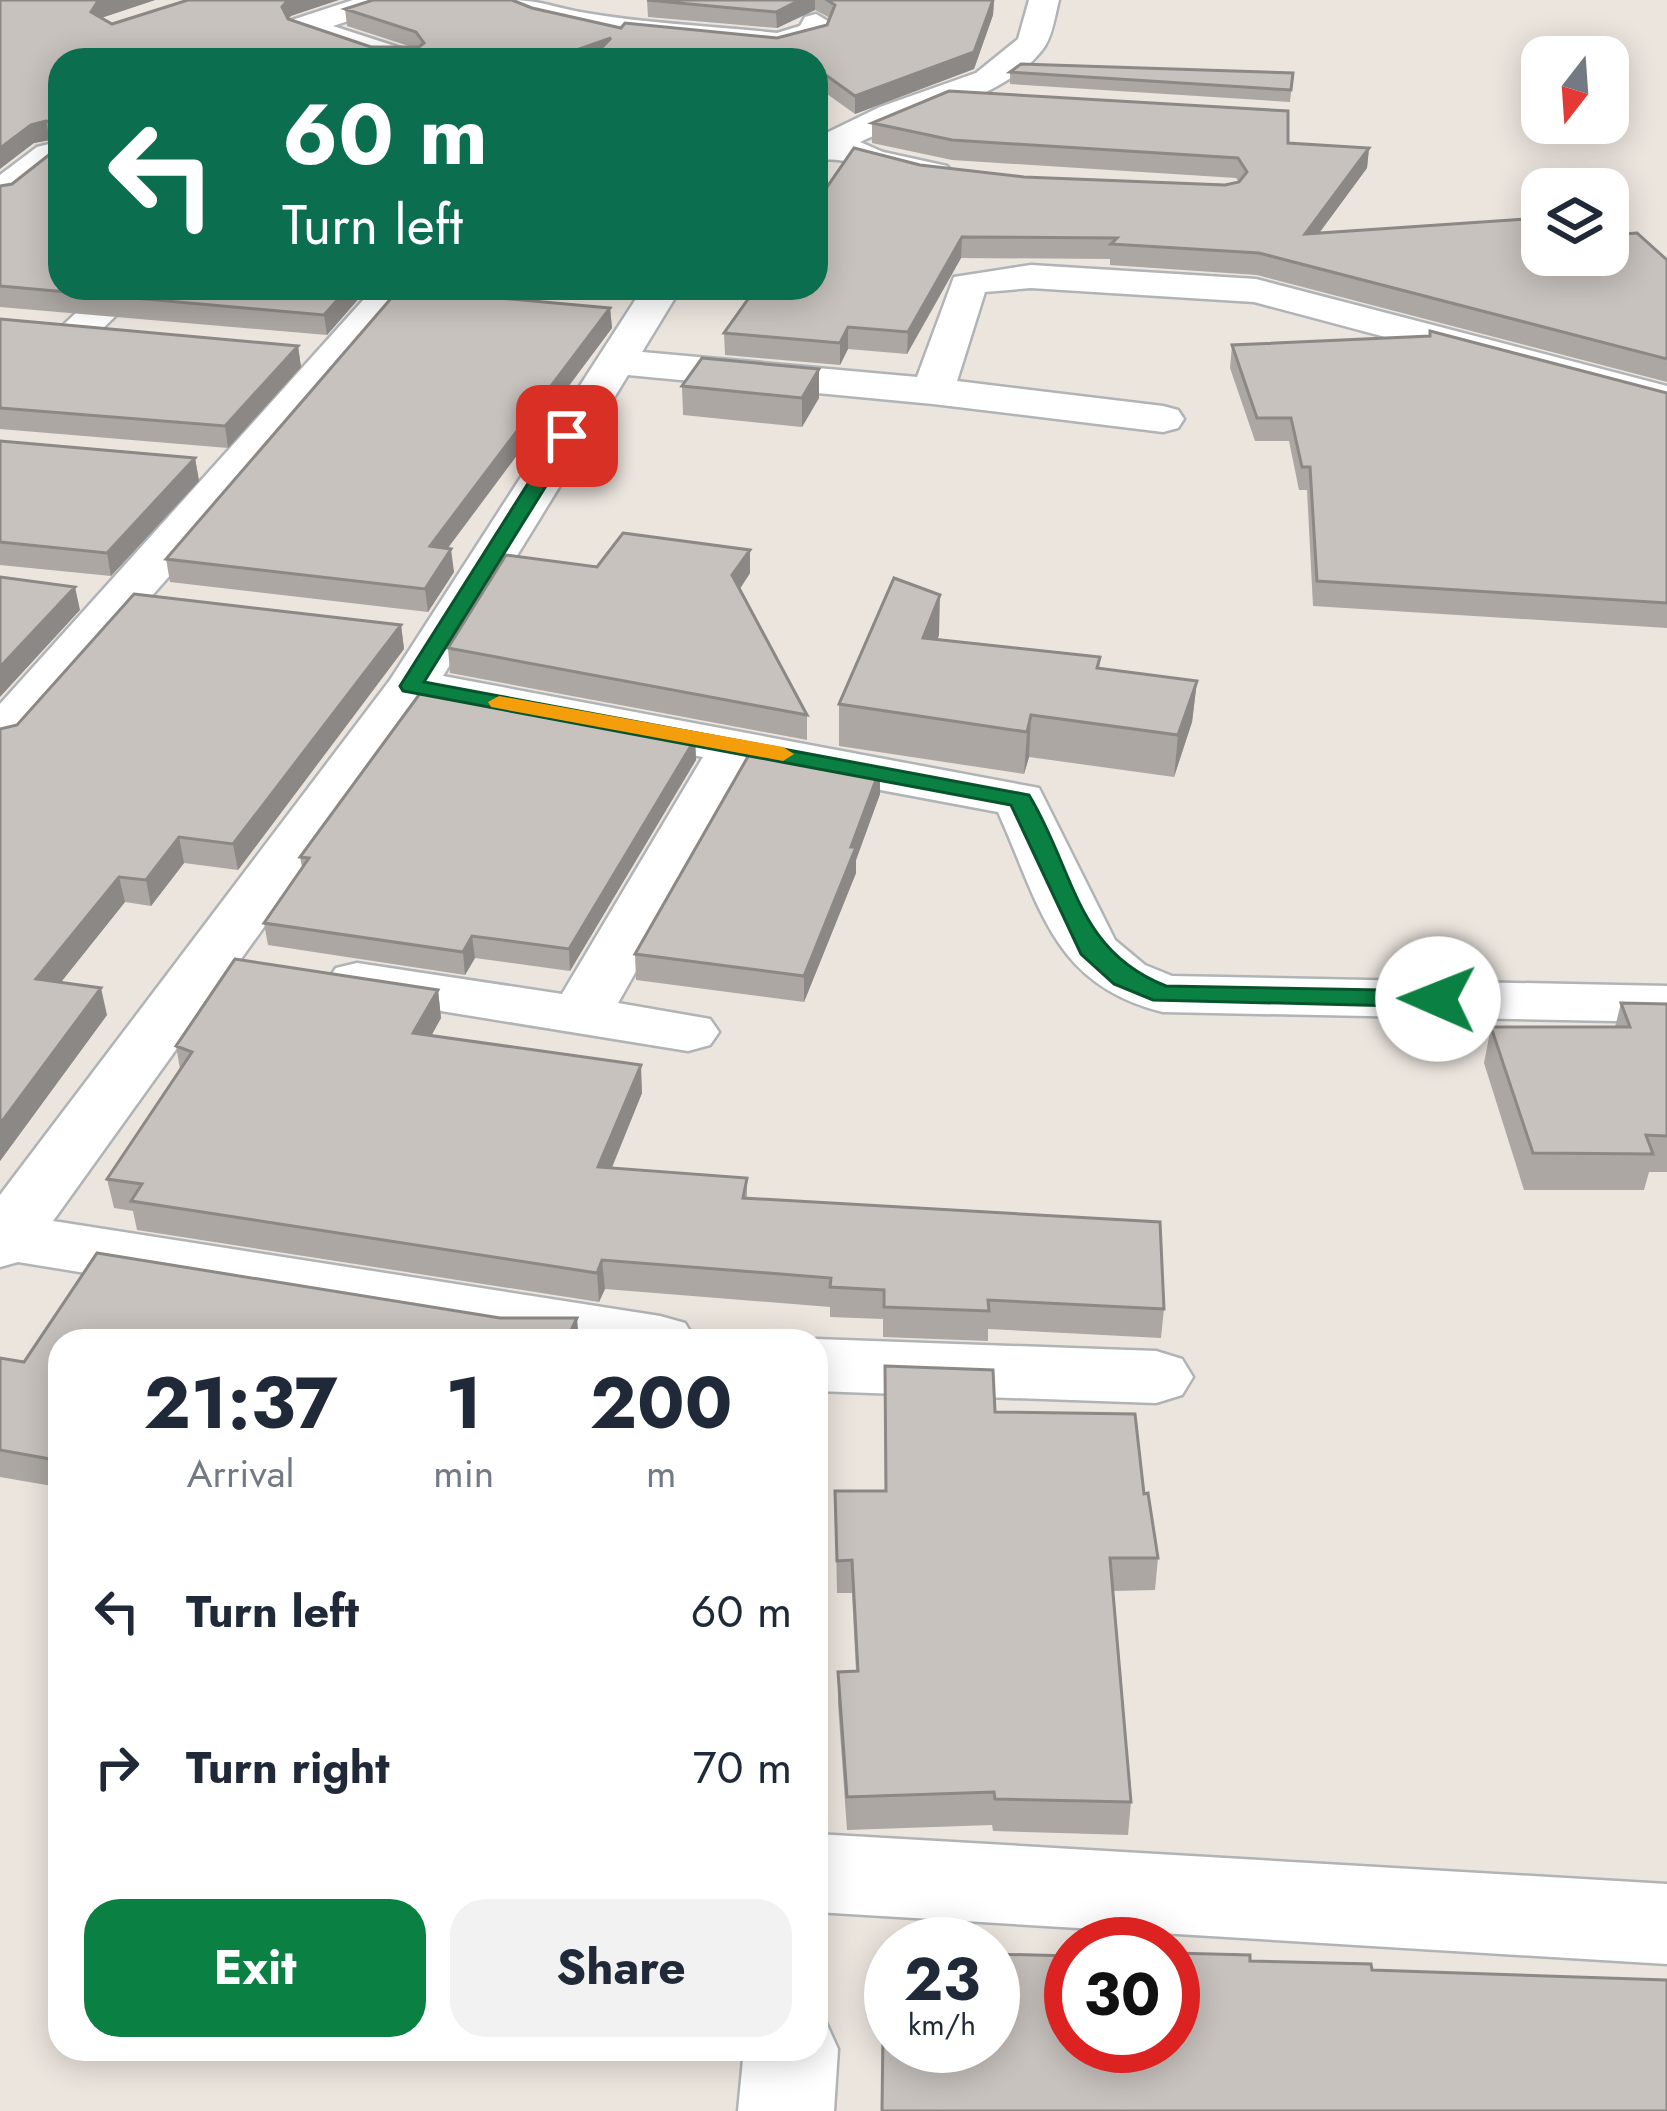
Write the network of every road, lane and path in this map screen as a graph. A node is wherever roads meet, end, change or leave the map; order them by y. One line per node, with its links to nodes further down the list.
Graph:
1 (383, 0): 5 (street)
2 (526, 0): 4 (street)
3 (1044, 0): 6 (street)
4 (816, 23)
5 (369, 48)
6 (946, 95): 7 (street); 8 (street)
7 (1014, 100)
8 (828, 146)
9 (828, 148): 11 (street)
10 (48, 156): 12 (street)
11 (971, 176)
12 (0, 192)
13 (105, 300): 16 (street)
14 (384, 300): 18 (street)
15 (654, 300): 19 (street)
16 (125, 334)
17 (291, 349): 18 (street)
18 (338, 353): 24 (street)
19 (615, 362): 20 (street); 25 (street)
20 (933, 391): 21 (street); 22 (street)
21 (1667, 399)
22 (1163, 419)
23 (62, 590): 24 (street)
24 (146, 600): 26 (street)
25 (411, 686): 27 (street); 28 (street)
26 (0, 736)
27 (737, 745): 29 (street); 30 (street)
28 (207, 958): 30 (street); 32 (street)
29 (1667, 1004)
30 (580, 1016): 31 (street)
31 (688, 1032)
32 (2, 1239): 33 (street)
33 (583, 1329)
34 (828, 1365): 35 (street)
35 (1156, 1377)
36 (828, 1874): 37 (street)
37 (1667, 1924)
38 (789, 2061): 39 (street)
39 (787, 2111)

